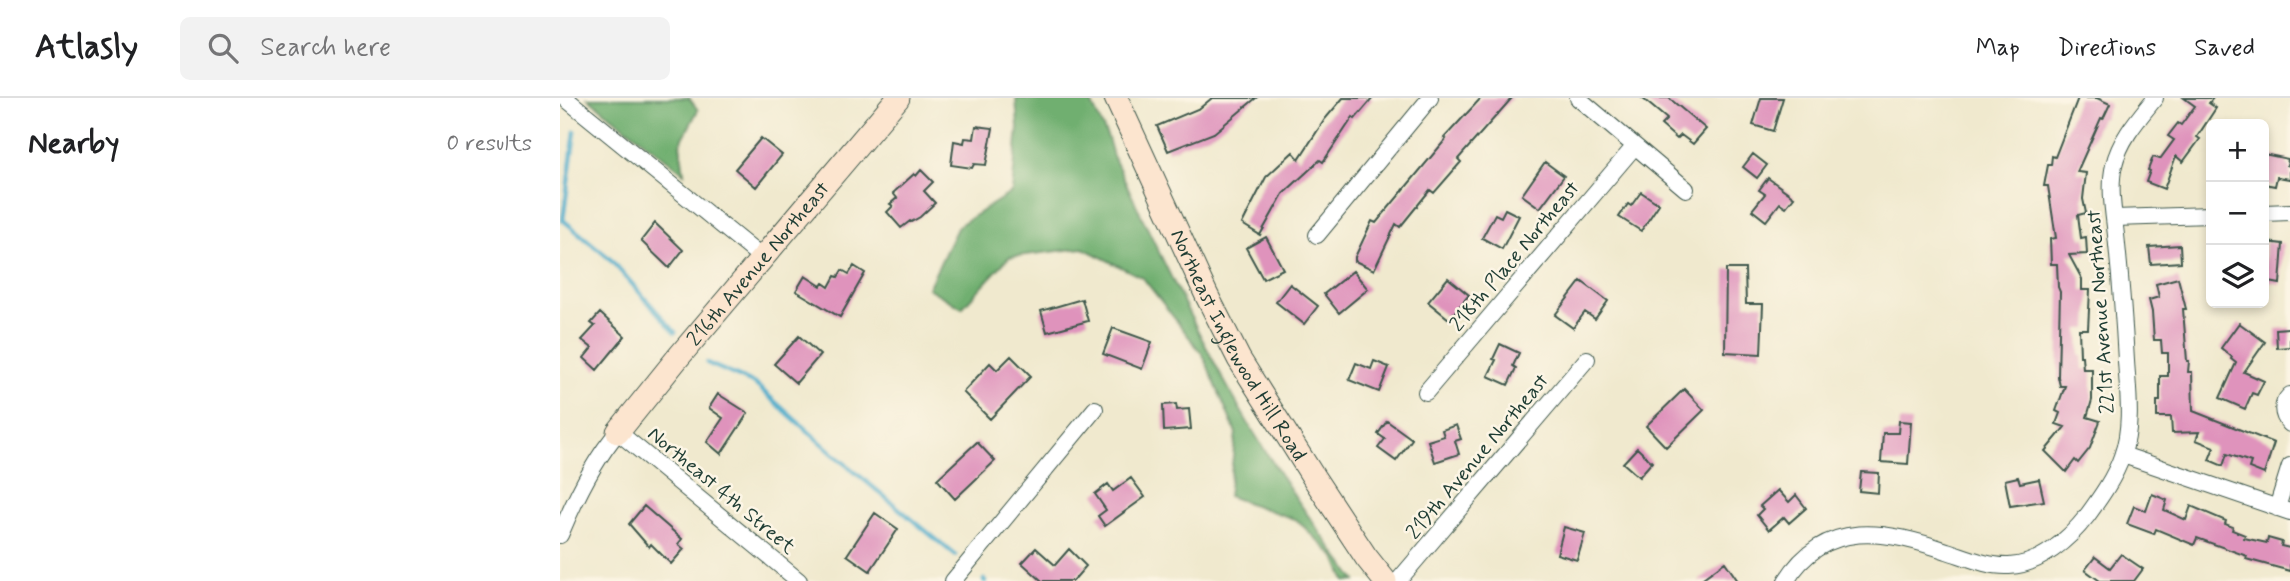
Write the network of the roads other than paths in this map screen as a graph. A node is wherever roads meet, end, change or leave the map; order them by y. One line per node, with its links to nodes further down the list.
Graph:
1 (565, 98): 14 (street)
2 (898, 98): 14 (street, 216th Avenue Northeast)
3 (1117, 98): 27 (street, Northeast Inglewood Hill Road)
4 (1430, 98): 13 (street)
5 (1577, 98): 7 (street)
6 (2155, 98): 12 (street, 221st Avenue Northeast)
7 (1634, 146): 8 (street); 16 (street, 218th Place Northeast)
8 (1686, 189)
9 (2290, 212): 10 (street)
10 (2269, 213)
11 (2206, 215): 12 (street)
12 (2114, 218): 21 (street, 221st Avenue Northeast)
13 (1317, 235)
14 (762, 258): 20 (street, 216th Avenue Northeast)
15 (1587, 359): 28 (street, 219th Avenue Northeast)
16 (1426, 392)
17 (2290, 395): 19 (street)
18 (1095, 409): 26 (street)
19 (2290, 424)
20 (618, 432): 24 (street); 25 (street, Northeast 4th Street)
21 (2123, 456): 23 (street); 29 (street, 221st Avenue Northeast)
22 (2290, 466): 23 (street)
23 (2283, 510)
24 (560, 535)
25 (799, 581)
26 (953, 581)
27 (1385, 581)
28 (1398, 581)
29 (1786, 581)

